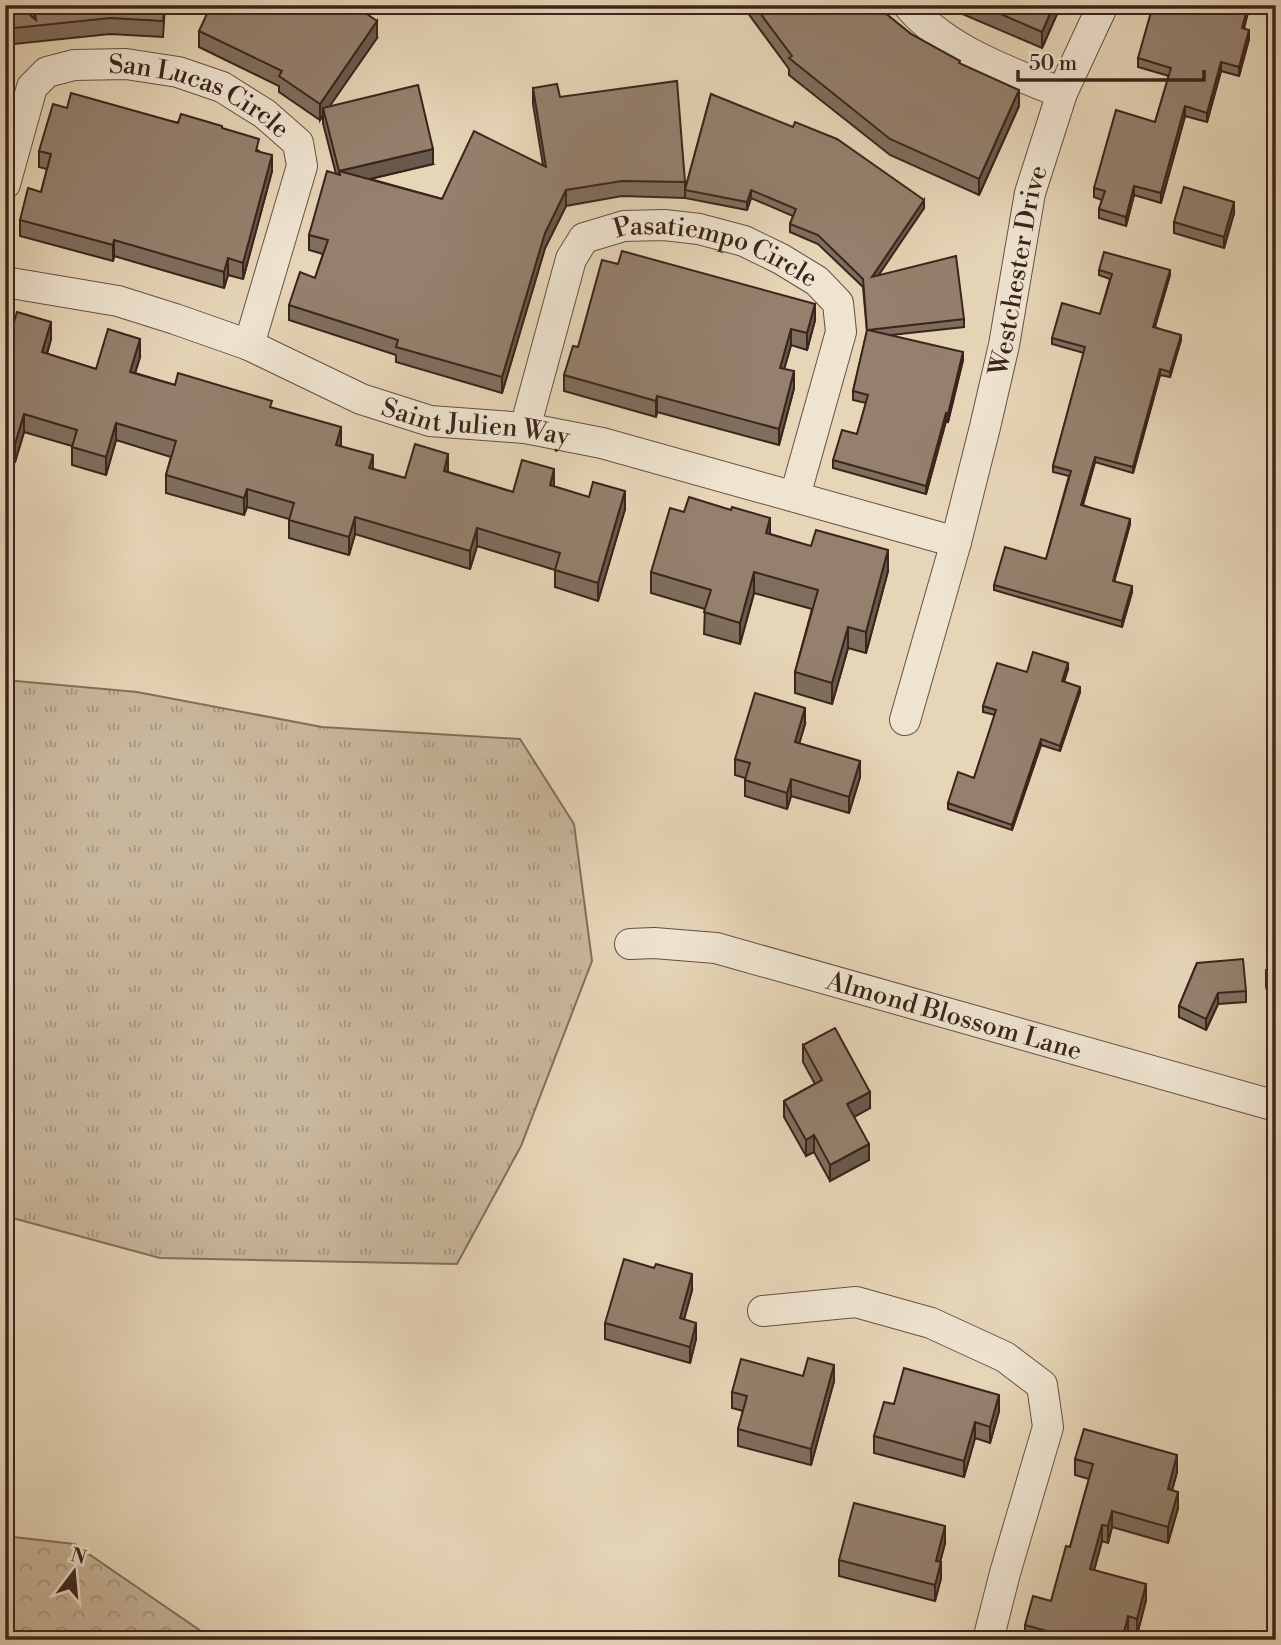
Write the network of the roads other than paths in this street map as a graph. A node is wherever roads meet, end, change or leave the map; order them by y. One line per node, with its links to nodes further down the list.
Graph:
1 (1103, 5): 3 (street, Westchester Drive)
2 (914, 8): 3 (street)
3 (1062, 93): 9 (street, Westchester Drive)
4 (5, 184): 6 (street, San Lucas Circle)
5 (5, 282): 6 (street, Saint Julien Way)
6 (248, 345): 7 (street, Saint Julien Way)
7 (524, 428): 8 (street, Saint Julien Way); 8 (street, Pasatiempo Circle)
8 (794, 496): 9 (street, Saint Julien Way)
9 (956, 542): 10 (street, Westchester Drive)
10 (905, 720)
11 (629, 944): 12 (street, Almond Blossom Lane)
12 (1276, 1107)
13 (763, 1311): 14 (street)
14 (988, 1640)

